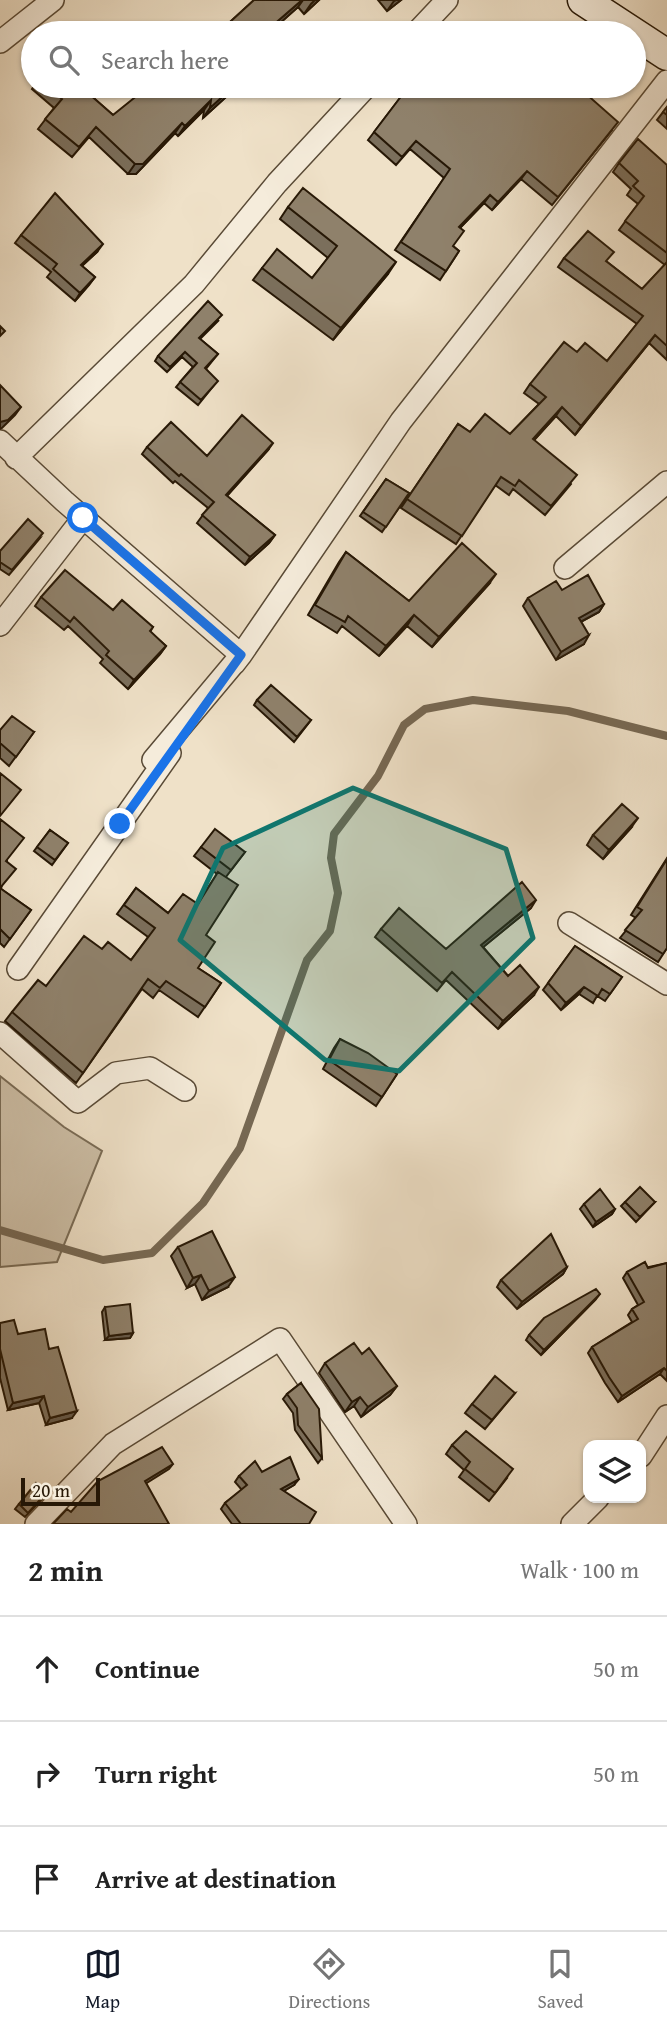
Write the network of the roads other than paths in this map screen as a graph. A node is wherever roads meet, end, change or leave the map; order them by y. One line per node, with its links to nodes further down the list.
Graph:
1 (53, 0): 4 (street)
2 (447, 0): 5 (street)
3 (583, 0): 6 (street)
4 (26, 21)
5 (427, 21)
6 (615, 21)
7 (21, 25): 9 (street)
8 (646, 41): 10 (street)
9 (0, 42)
10 (667, 55)
11 (667, 80): 19 (street)
12 (356, 98): 14 (street)
13 (0, 441): 14 (street)
14 (16, 457): 16 (street)
15 (667, 482): 17 (street)
16 (83, 518): 18 (street); 19 (street)
17 (565, 568)
18 (0, 625)
19 (241, 655): 20 (street); 22 (street)
20 (153, 760)
21 (569, 923): 23 (street)
22 (18, 969)
23 (667, 984)
24 (0, 1033): 25 (street)
25 (185, 1090)
26 (667, 1416): 27 (street)
27 (646, 1448)
28 (593, 1503): 31 (street)
29 (36, 1524): 30 (street)
30 (406, 1524)
31 (572, 1524)

